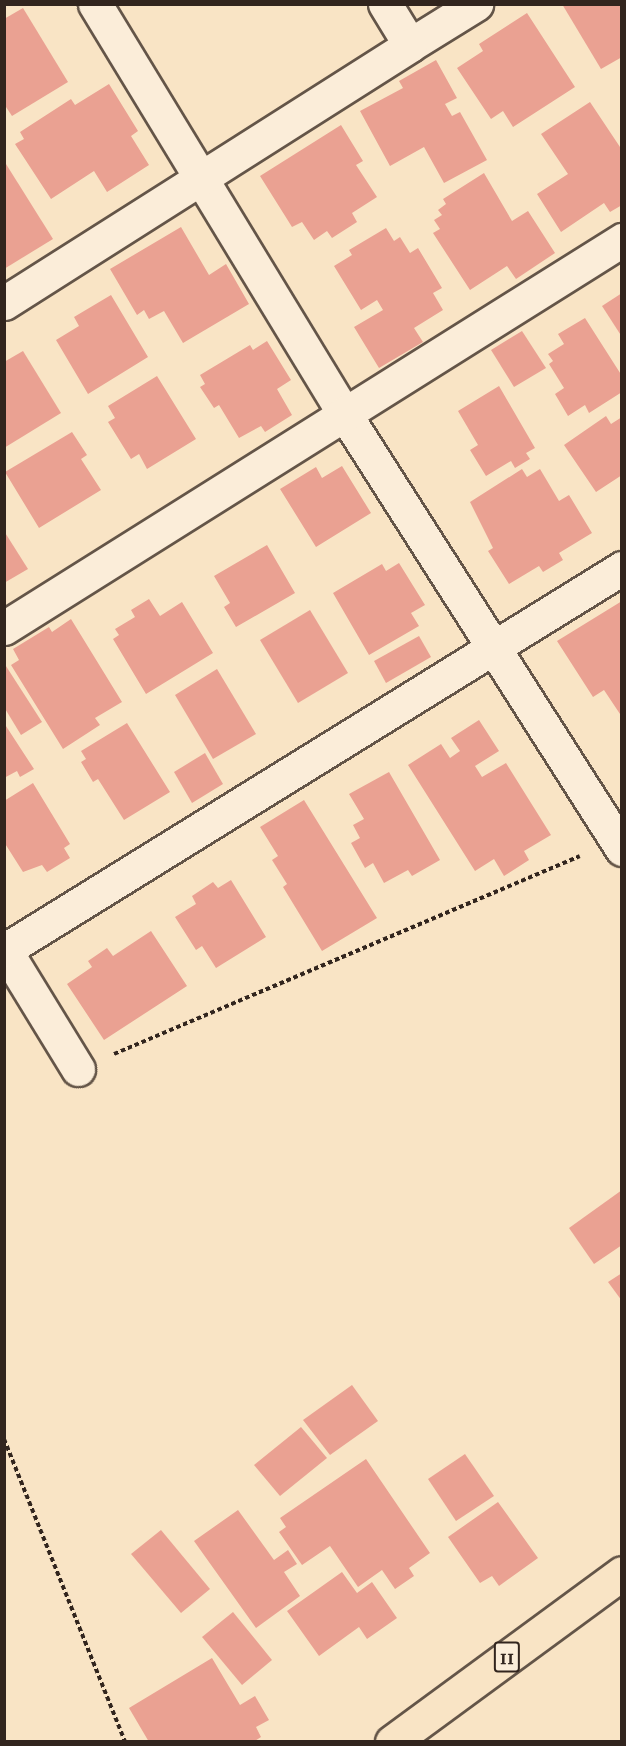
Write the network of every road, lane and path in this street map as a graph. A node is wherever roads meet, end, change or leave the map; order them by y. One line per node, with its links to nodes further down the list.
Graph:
1 (95, 4): 5 (street)
2 (385, 4): 4 (street)
3 (476, 4): 4 (street)
4 (410, 45): 5 (street)
5 (204, 178): 7 (street); 8 (street)
6 (621, 240): 8 (street)
7 (4, 303)
8 (344, 413): 10 (street); 11 (street)
9 (621, 568): 11 (street)
10 (4, 628)
11 (492, 647): 12 (street); 13 (street)
12 (619, 845): 14 (path)
13 (5, 950): 14 (street)
14 (78, 1070)
15 (4, 1439): 17 (path)
16 (621, 1573): 18 (main road, 11)
17 (125, 1742)
18 (392, 1742)

